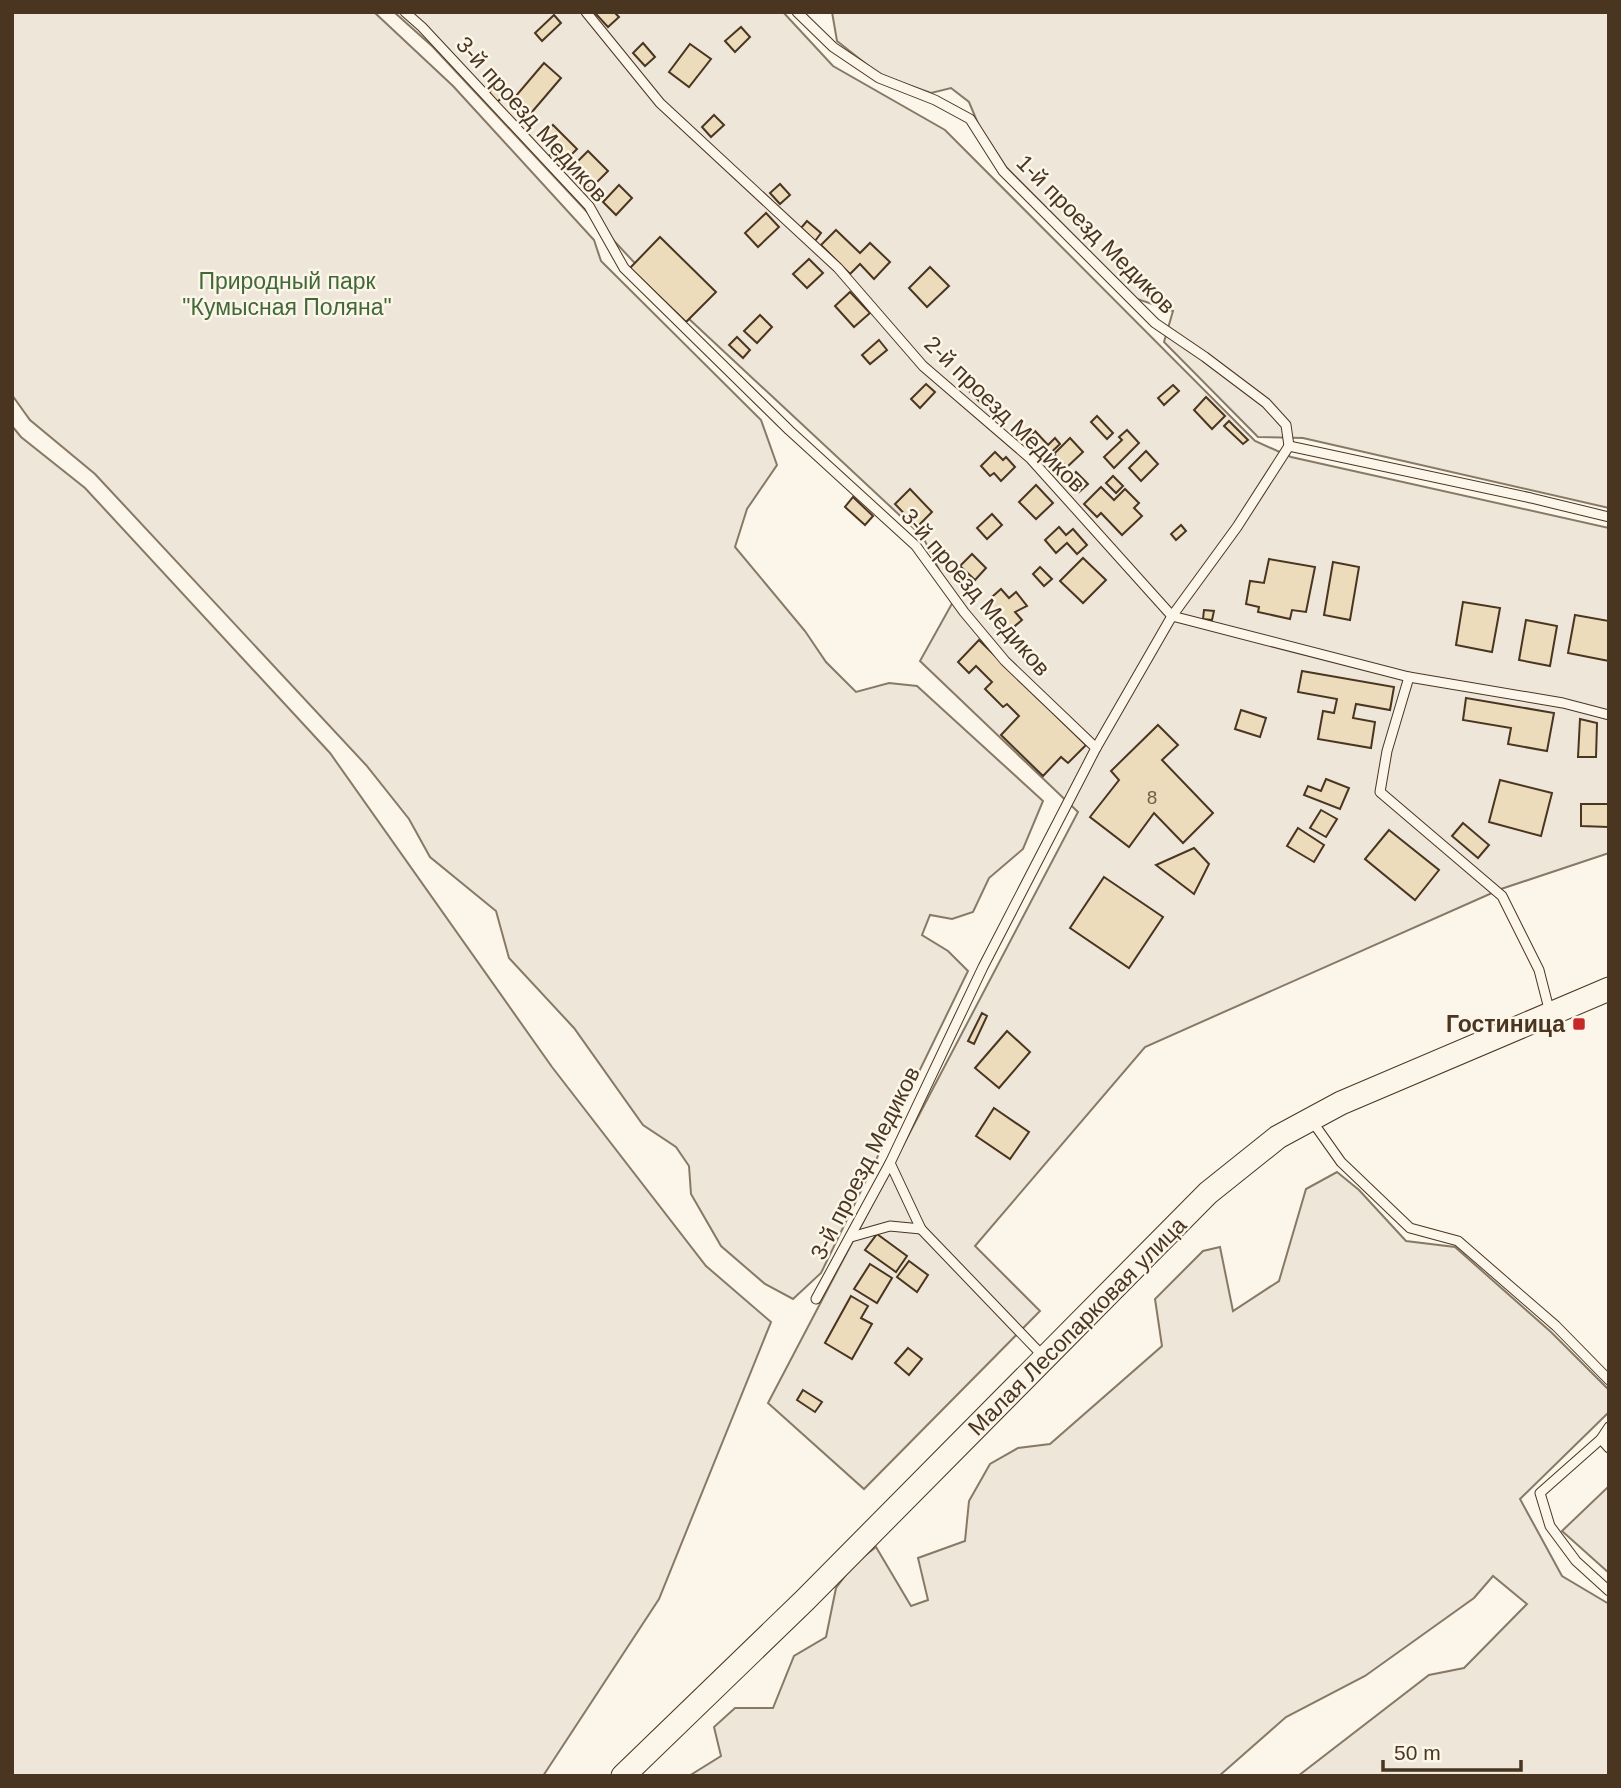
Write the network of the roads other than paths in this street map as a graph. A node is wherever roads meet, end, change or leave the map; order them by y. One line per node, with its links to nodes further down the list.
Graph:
1 (405, 12): 9 (lane, 3-й проезд Медиков)
2 (586, 12): 6 (lane, 2-й проезд Медиков)
3 (797, 12): 4 (lane, 1-й проезд Медиков)
4 (1289, 446): 5 (lane); 6 (lane)
5 (1609, 517)
6 (1172, 616): 7 (lane); 9 (lane)
7 (1409, 677): 8 (lane); 11 (lane)
8 (1609, 715)
9 (1096, 748): 13 (lane, 3-й проезд Медиков)
10 (1609, 989): 11 (street, Малая Лесопарковая улица)
11 (1550, 1013): 12 (street, Малая Лесопарковая улица)
12 (1311, 1120): 17 (street, Малая Лесопарковая улица); 18 (lane)
13 (890, 1163): 14 (lane); 15 (lane, 3-й проезд Медиков)
14 (921, 1229): 15 (lane); 17 (lane)
15 (851, 1237): 16 (lane, 3-й проезд Медиков)
16 (816, 1299)
17 (1045, 1359): 23 (street, Малая Лесопарковая улица)
18 (1609, 1380)
19 (1609, 1427): 20 (lane)
20 (1601, 1439): 21 (lane); 22 (lane)
21 (1609, 1448)
22 (1609, 1591)
23 (623, 1776)

